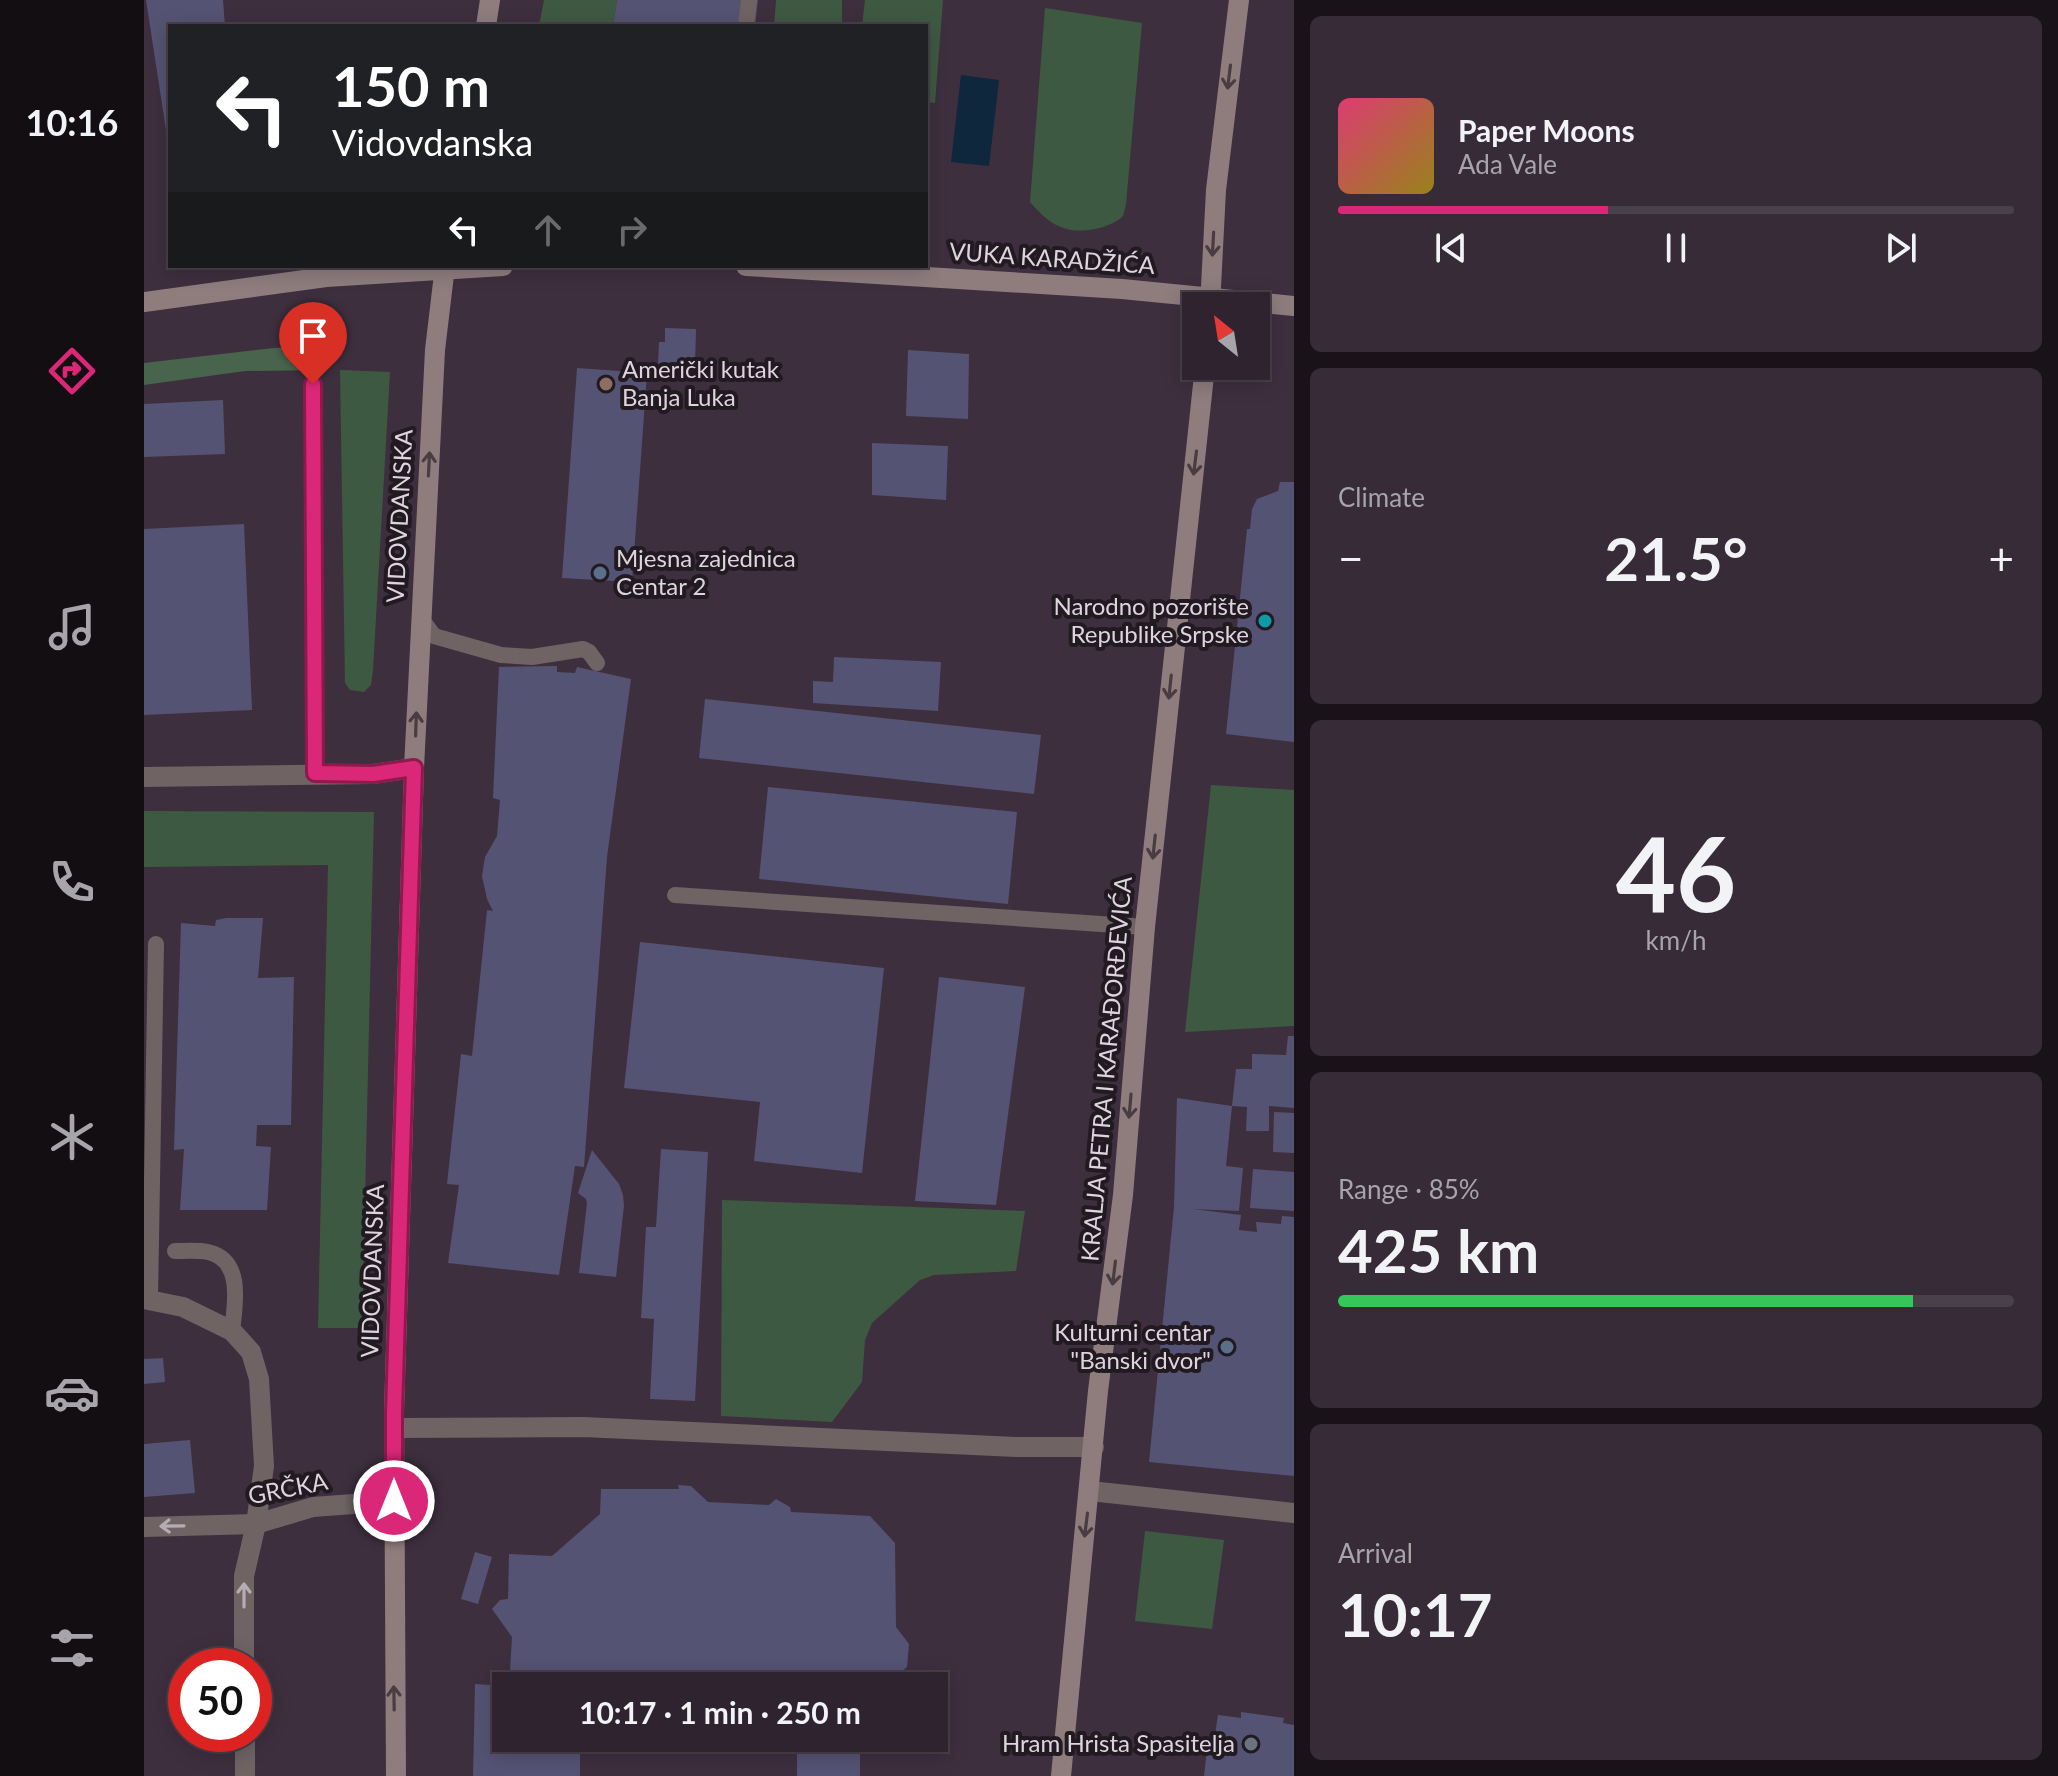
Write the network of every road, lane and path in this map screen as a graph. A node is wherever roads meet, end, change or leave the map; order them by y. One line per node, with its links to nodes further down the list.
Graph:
1 (490, 0): 4 (main road)
2 (749, 0): 5 (lane)
3 (1239, 0): 9 (main road, one-way to 9)
4 (486, 24)
5 (746, 24)
6 (433, 268): 11 (main road)
7 (445, 268): 16 (main road, VIDOVDANSKA, one-way to 7)
8 (779, 268): 10 (main road, VUKA KARADŽIĆA)
9 (1211, 292)
10 (1182, 298)
11 (144, 302)
12 (1270, 305): 13 (main road, VUKA KARADŽIĆA)
13 (1294, 306)
14 (1204, 380): 22 (main road, KRALJA PETRA I KARAĐORĐEVIĆA, one-way to 22)
15 (313, 384): 19 (lane)
16 (420, 617): 17 (lane); 18 (main road, VIDOVDANSKA, one-way to 16)
17 (597, 663)
18 (414, 768): 19 (street); 27 (main road, VIDOVDANSKA)
19 (315, 773): 20 (street)
20 (144, 777)
21 (675, 895): 22 (lane)
22 (1145, 927): 28 (main road, KRALJA PETRA I KARAĐORĐEVIĆA, one-way to 28)
23 (156, 944): 25 (lane)
24 (175, 1251): 26 (lane)
25 (147, 1299): 26 (street)
26 (232, 1331): 32 (street)
27 (394, 1428): 28 (street); 30 (main road, VIDOVDANSKA)
28 (1094, 1447): 29 (main road, KRALJA PETRA I KARAĐORĐEVIĆA)
29 (1090, 1491): 31 (street); 38 (main road, KRALJA PETRA I KARAĐORĐEVIĆA, one-way to 38)
30 (394, 1501): 32 (street, GRČKA); 37 (main road, VIDOVDANSKA, one-way to 30)
31 (1294, 1513)
32 (256, 1524): 33 (street, GRČKA, one-way to 33); 34 (street, one-way to 32)
33 (144, 1527)
34 (244, 1648)
35 (245, 1752): 36 (street)
36 (245, 1776)
37 (396, 1776)
38 (1061, 1776)

